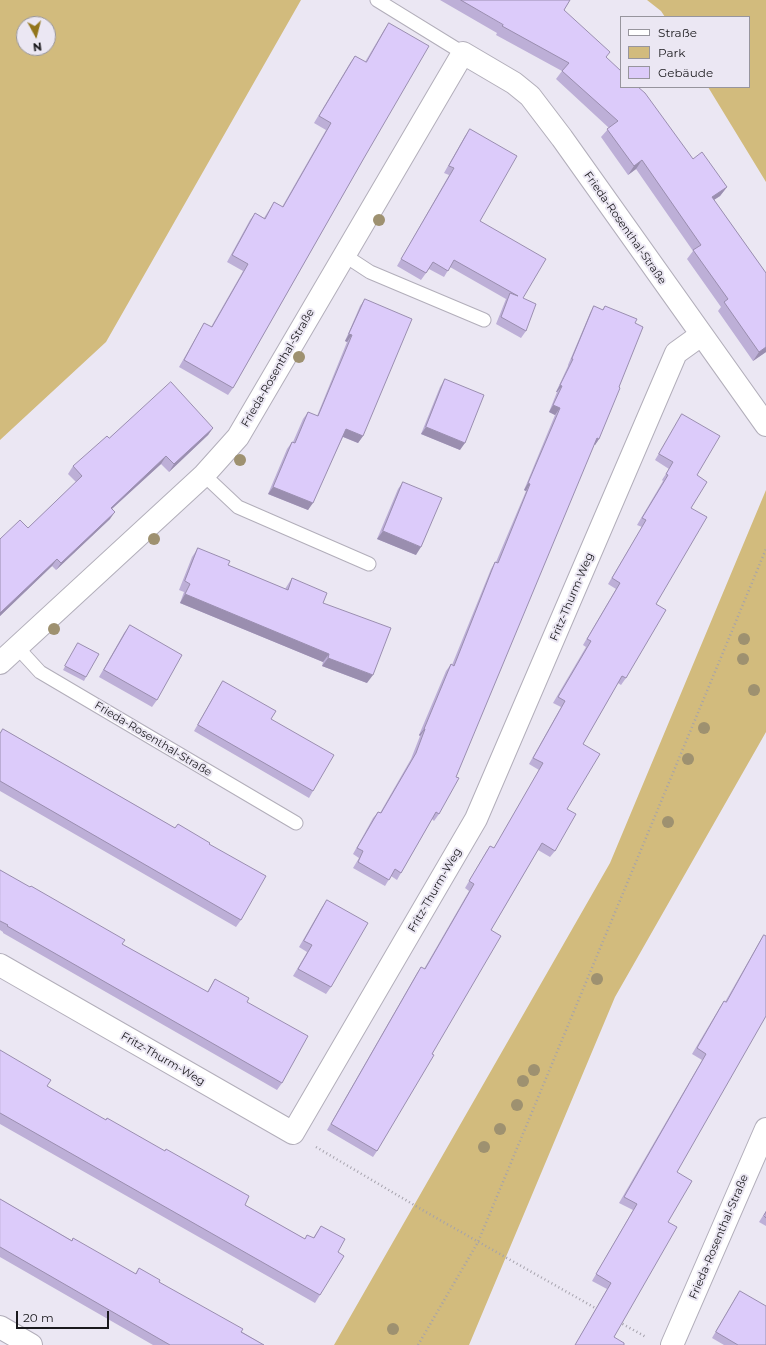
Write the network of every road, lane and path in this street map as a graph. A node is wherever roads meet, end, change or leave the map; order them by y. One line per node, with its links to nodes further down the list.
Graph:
1 (377, 0): 2 (lane, Frieda-Rosenthal-Straße)
2 (463, 53): 3 (street, Frieda-Rosenthal-Straße); 5 (street, Frieda-Rosenthal-Straße)
3 (344, 255): 4 (lane); 7 (street, Frieda-Rosenthal-Straße)
4 (484, 320)
5 (701, 335): 6 (street, Frieda-Rosenthal-Straße); 15 (street, Fritz-Thurm-Weg)
6 (766, 425)
7 (204, 475): 9 (lane); 10 (street, Frieda-Rosenthal-Straße)
8 (766, 549): 16 (path)
9 (369, 564)
10 (17, 647): 11 (street, Frieda-Rosenthal-Straße); 12 (lane, Frieda-Rosenthal-Straße)
11 (0, 663)
12 (296, 823)
13 (0, 966): 15 (street, Fritz-Thurm-Weg)
14 (766, 1129): 23 (street, Frieda-Rosenthal-Straße)
15 (293, 1134): 16 (path)
16 (478, 1242): 17 (path); 22 (path)
17 (603, 1313)
18 (617, 1321): 20 (path)
19 (0, 1327): 21 (street)
20 (649, 1339)
21 (31, 1345)
22 (418, 1345)
23 (672, 1345)

